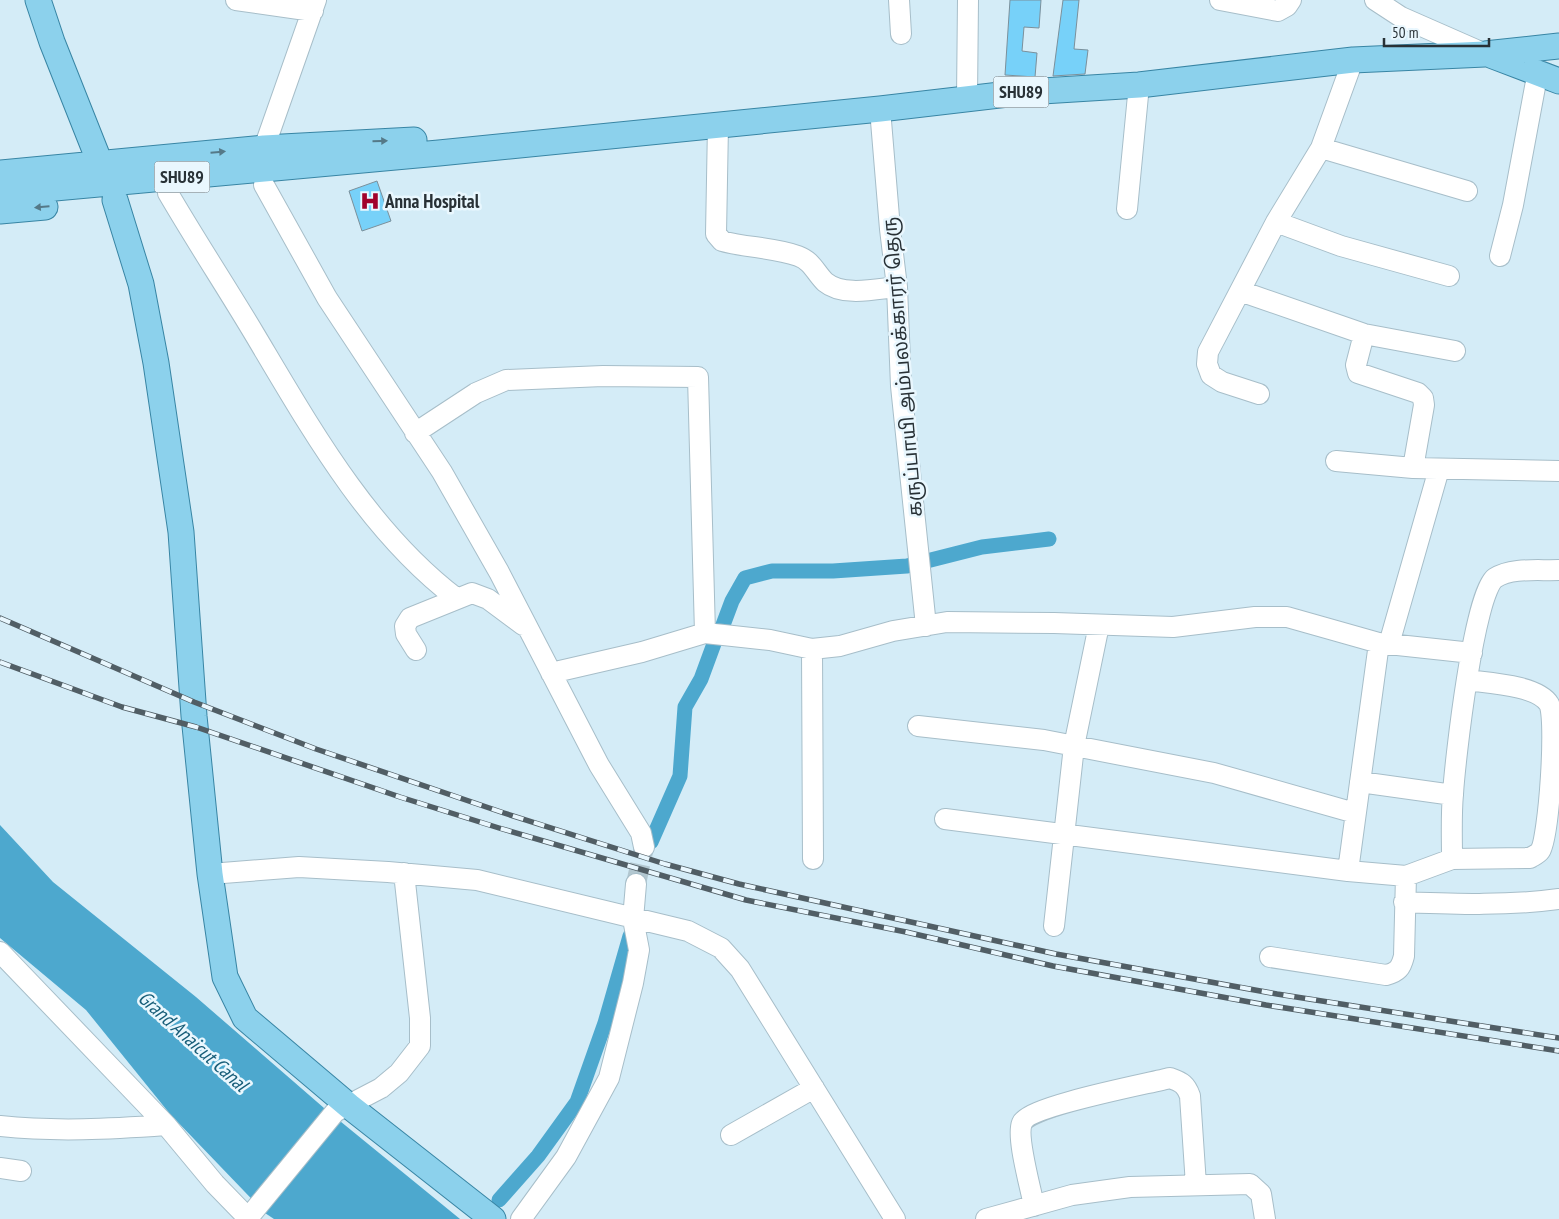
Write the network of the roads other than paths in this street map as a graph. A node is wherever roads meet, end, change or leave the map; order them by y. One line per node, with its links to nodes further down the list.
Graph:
1 (38, 0): 21 (main road)
2 (236, 0): 8 (street)
3 (899, 0): 9 (street)
4 (968, 0): 15 (street)
5 (1220, 0): 6 (street)
6 (1291, 0)
7 (1382, 2): 11 (street)
8 (314, 6): 18 (street)
9 (901, 34)
10 (1559, 46): 11 (main road, SHU89)
11 (1485, 54): 12 (main road, SHU89); 13 (main road)
12 (1353, 60): 14 (main road, SHU89); 20 (street)
13 (1549, 76): 31 (street)
14 (1139, 85): 15 (main road, SHU89); 28 (street)
15 (967, 98): 16 (main road, SHU89)
16 (880, 109): 17 (main road, SHU89); 33 (street, கருப்பாயி அம்பலக்காரர் தெரு)
17 (718, 125): 19 (main road, SHU89); 33 (street)
18 (264, 148): 19 (main road, one-way to 19); 21 (main road, one-way to 18)
19 (485, 148): 23 (main road); 25 (main road, SHU89)
20 (1321, 148): 24 (street); 30 (street)
21 (100, 163): 22 (main road)
22 (0, 173)
23 (264, 185): 26 (main road); 38 (street)
24 (1467, 191)
25 (0, 193)
26 (168, 193): 27 (main road); 44 (street)
27 (115, 200): 29 (main road, one-way to 29); 67 (main road)
28 (1127, 209)
29 (0, 211)
30 (1276, 222): 32 (street); 34 (street)
31 (1500, 256)
32 (1450, 276)
33 (897, 287): 46 (street, கருப்பாயி அம்பலக்காரர் தெரு)
34 (1240, 291): 35 (street); 37 (street)
35 (1364, 334): 36 (street); 40 (street)
36 (1455, 351)
37 (1259, 394)
38 (415, 433): 47 (street); 48 (street)
39 (1336, 461): 40 (street)
40 (1413, 468): 41 (street)
41 (1439, 469): 42 (street); 49 (street)
42 (1559, 471)
43 (1559, 570): 52 (street)
44 (456, 598): 47 (street); 50 (street)
45 (1100, 625): 46 (street); 49 (street); 56 (street)
46 (926, 626): 51 (street)
47 (527, 628): 53 (street)
48 (705, 632): 51 (street); 53 (street)
49 (1384, 643): 52 (street); 57 (street)
50 (416, 650)
51 (812, 650): 63 (street)
52 (1472, 653): 54 (street)
53 (551, 673): 62 (street)
54 (1467, 680): 58 (street); 64 (street)
55 (918, 726): 56 (street)
56 (1074, 746): 59 (street); 61 (street)
57 (1360, 782): 58 (street); 59 (street)
58 (1452, 795): 64 (street)
59 (1355, 814): 65 (street)
60 (945, 819): 61 (street)
61 (1063, 834): 65 (street); 73 (street)
62 (644, 847)
63 (813, 859)
64 (1452, 859): 68 (street)
65 (1348, 872): 68 (street)
66 (404, 873): 67 (street); 72 (street); 77 (street)
67 (210, 874): 77 (main road)
68 (1406, 876): 71 (street)
69 (636, 884): 72 (street)
70 (1559, 899): 71 (street)
71 (1404, 902): 75 (street)
72 (633, 919): 76 (street); 87 (street)
73 (1054, 926)
74 (0, 952): 78 (street)
75 (1270, 957)
76 (814, 1088): 80 (street); 88 (street)
77 (342, 1109): 85 (street); 86 (main road)
78 (166, 1125): 79 (street); 85 (street)
79 (0, 1126)
80 (731, 1135)
81 (0, 1168): 82 (street)
82 (21, 1171)
83 (1196, 1185): 84 (street); 84 (street); 90 (street)
84 (1034, 1206): 89 (street)
85 (251, 1215)
86 (494, 1219)
87 (521, 1219)
88 (895, 1219)
89 (986, 1219)
90 (1265, 1219)

